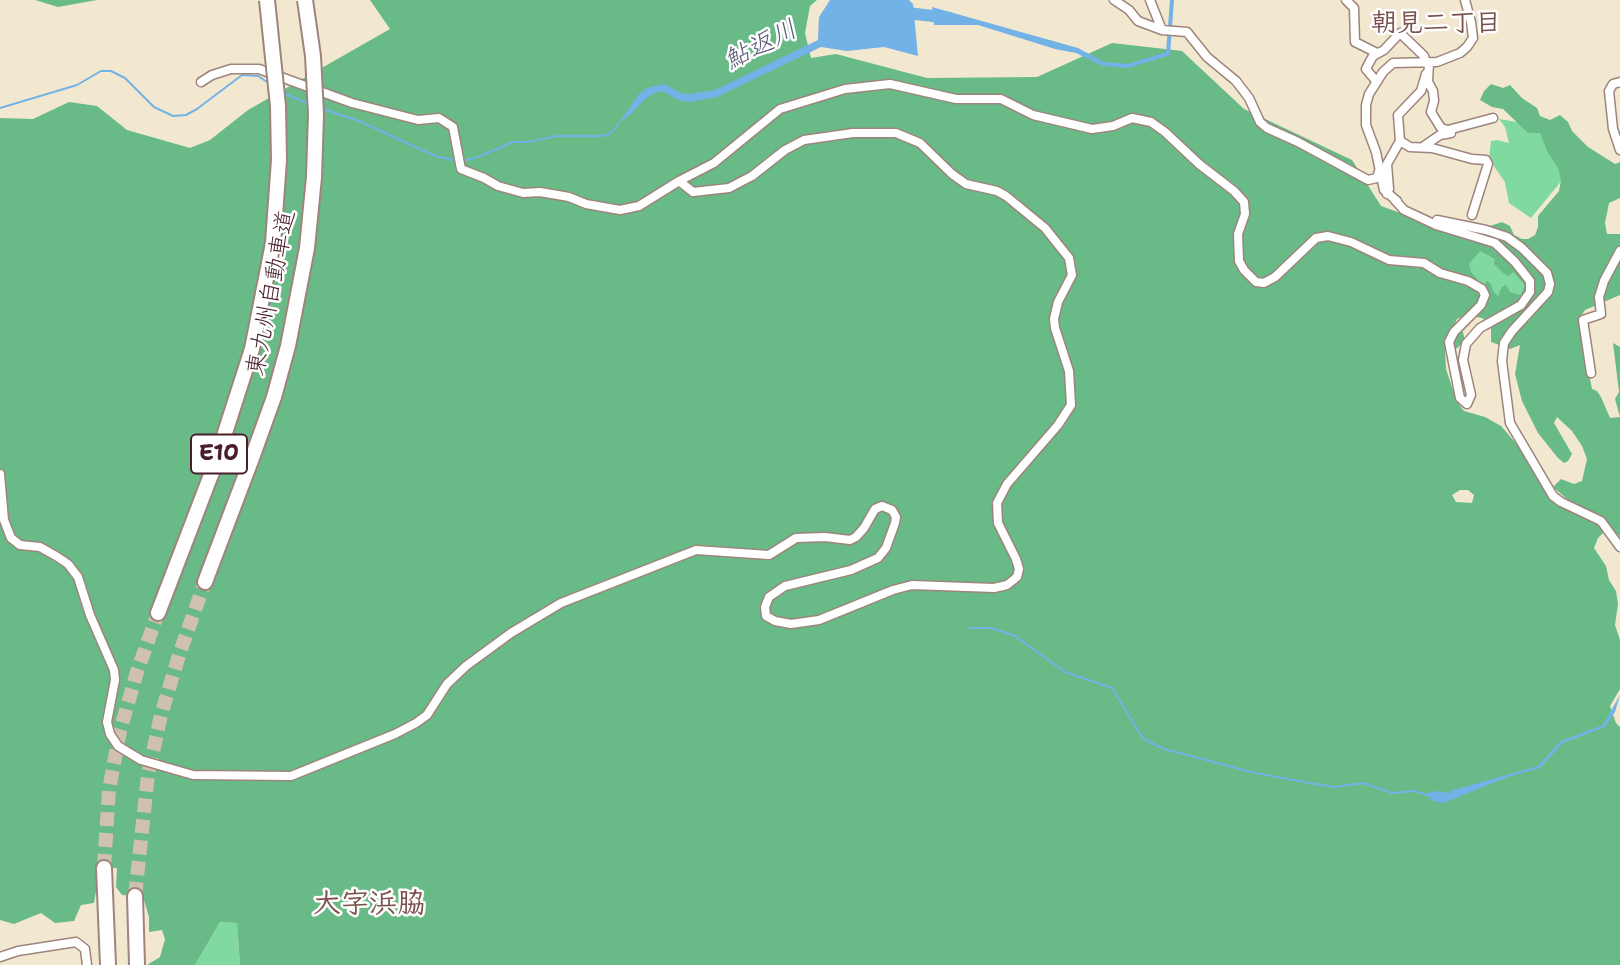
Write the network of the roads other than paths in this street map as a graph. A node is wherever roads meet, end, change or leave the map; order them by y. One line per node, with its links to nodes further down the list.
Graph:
1 (267, 0): 27 (highway, 東九州自動車道 / E10, bridge)
2 (305, 0): 26 (highway, 東九州自動車道 / E10, bridge)
3 (1114, 0): 7 (street)
4 (1150, 0): 7 (street)
5 (1346, 0): 8 (street)
6 (1465, 0): 9 (street)
7 (1168, 31): 18 (street)
8 (1377, 53): 9 (street); 10 (street)
9 (1428, 66): 10 (street); 14 (street); 15 (street)
10 (1376, 81): 18 (street)
11 (201, 82): 19 (street)
12 (1620, 82): 17 (street)
13 (1493, 118): 14 (street)
14 (1455, 128): 16 (street)
15 (1400, 141): 16 (street); 20 (street)
16 (1424, 146): 21 (street)
17 (1620, 150)
18 (1380, 166): 20 (street)
19 (679, 181): 20 (street); 24 (street)
20 (1391, 196): 25 (street)
21 (1472, 215)
22 (1620, 251): 23 (street)
23 (1591, 373)
24 (0, 474)
25 (1620, 547)
26 (205, 582)
27 (158, 613)
28 (104, 868): 32 (highway)
29 (135, 896): 33 (highway)
30 (0, 957): 31 (street)
31 (87, 965)
32 (108, 965)
33 (137, 965)

